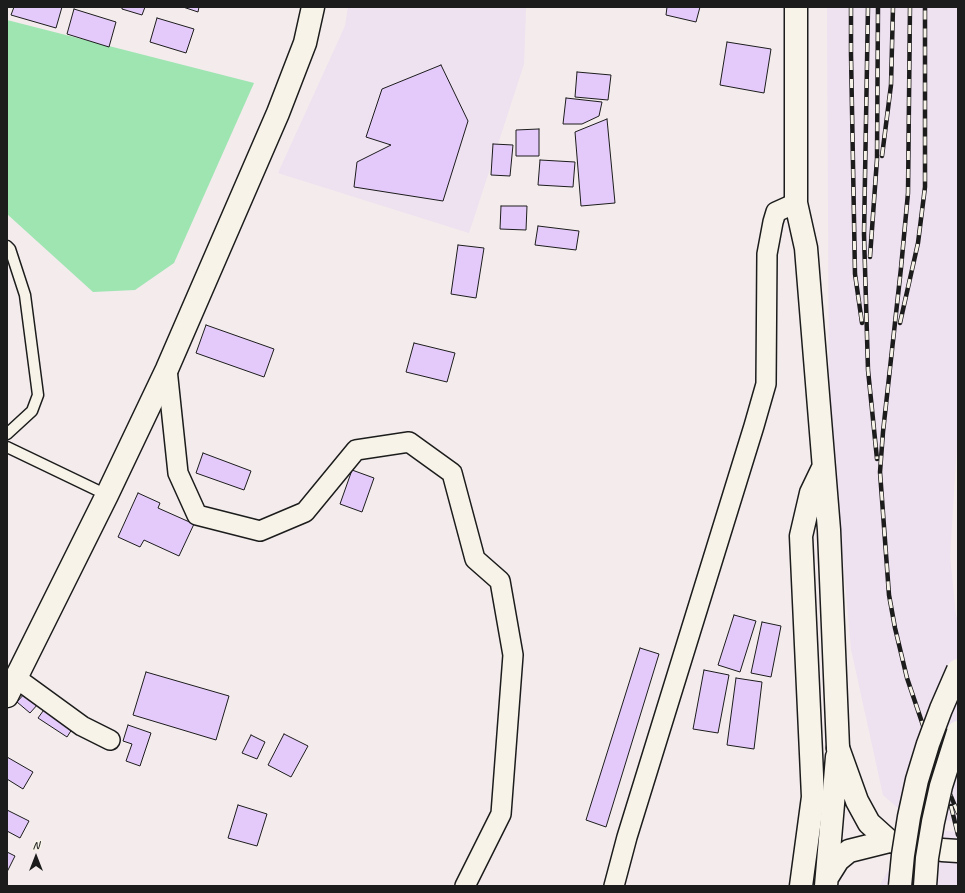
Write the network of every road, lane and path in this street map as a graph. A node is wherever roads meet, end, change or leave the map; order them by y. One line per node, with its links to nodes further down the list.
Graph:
1 (313, 7): 5 (main road)
2 (796, 7): 3 (main road)
3 (796, 203): 8 (main road); 19 (street)
4 (7, 246): 6 (lane)
5 (167, 369): 9 (main road); 18 (street)
6 (7, 434)
7 (7, 447): 9 (lane)
8 (824, 465): 14 (main road); 20 (main road)
9 (107, 495): 11 (main road)
10 (958, 670): 21 (main road, bridge)
11 (12, 687): 13 (street)
12 (958, 732): 22 (main road, bridge)
13 (110, 740)
14 (838, 748): 15 (main road); 17 (main road)
15 (889, 841): 16 (main road, bridge); 17 (main road)
16 (958, 851)
17 (827, 881)
18 (465, 886)
19 (614, 886)
20 (801, 886)
21 (900, 886)
22 (925, 886)

